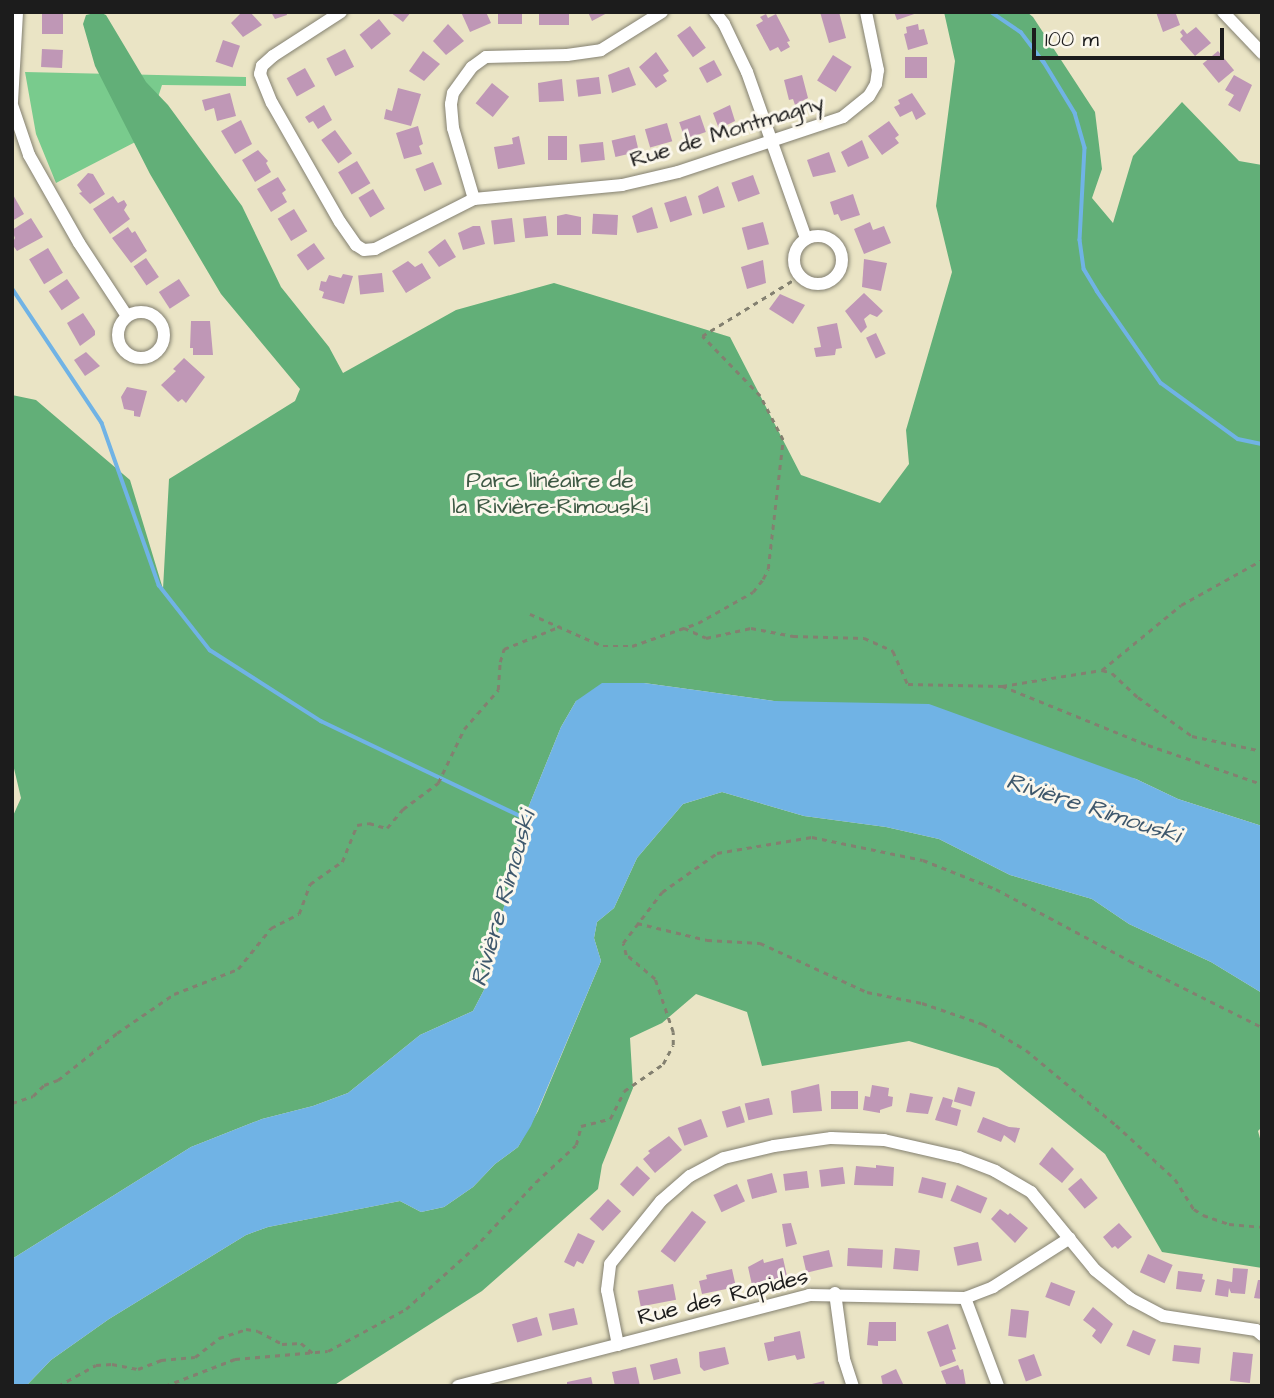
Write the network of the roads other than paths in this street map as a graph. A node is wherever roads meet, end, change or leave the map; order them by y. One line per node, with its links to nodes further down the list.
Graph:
1 (17, 12): 8 (street)
2 (341, 12): 10 (street, Rue de Montmagny)
3 (662, 12): 10 (street)
4 (715, 12): 9 (street)
5 (866, 12): 9 (street, Rue de Montmagny)
6 (1223, 12): 7 (street)
7 (1262, 52)
8 (12, 103): 12 (street)
9 (772, 141): 10 (street, Rue de Montmagny); 11 (street)
10 (474, 199)
11 (806, 239): 11 (street)
12 (127, 316)
13 (1070, 1238): 15 (street, Rue des Rapides); 16 (street); 17 (street)
14 (835, 1293): 15 (street, Rue des Rapides); 17 (street, Rue des Rapides); 19 (street)
15 (965, 1298): 20 (street)
16 (1262, 1335)
17 (618, 1345): 18 (street, Rue des Rapides)
18 (458, 1386)
19 (853, 1386)
20 (998, 1386)

